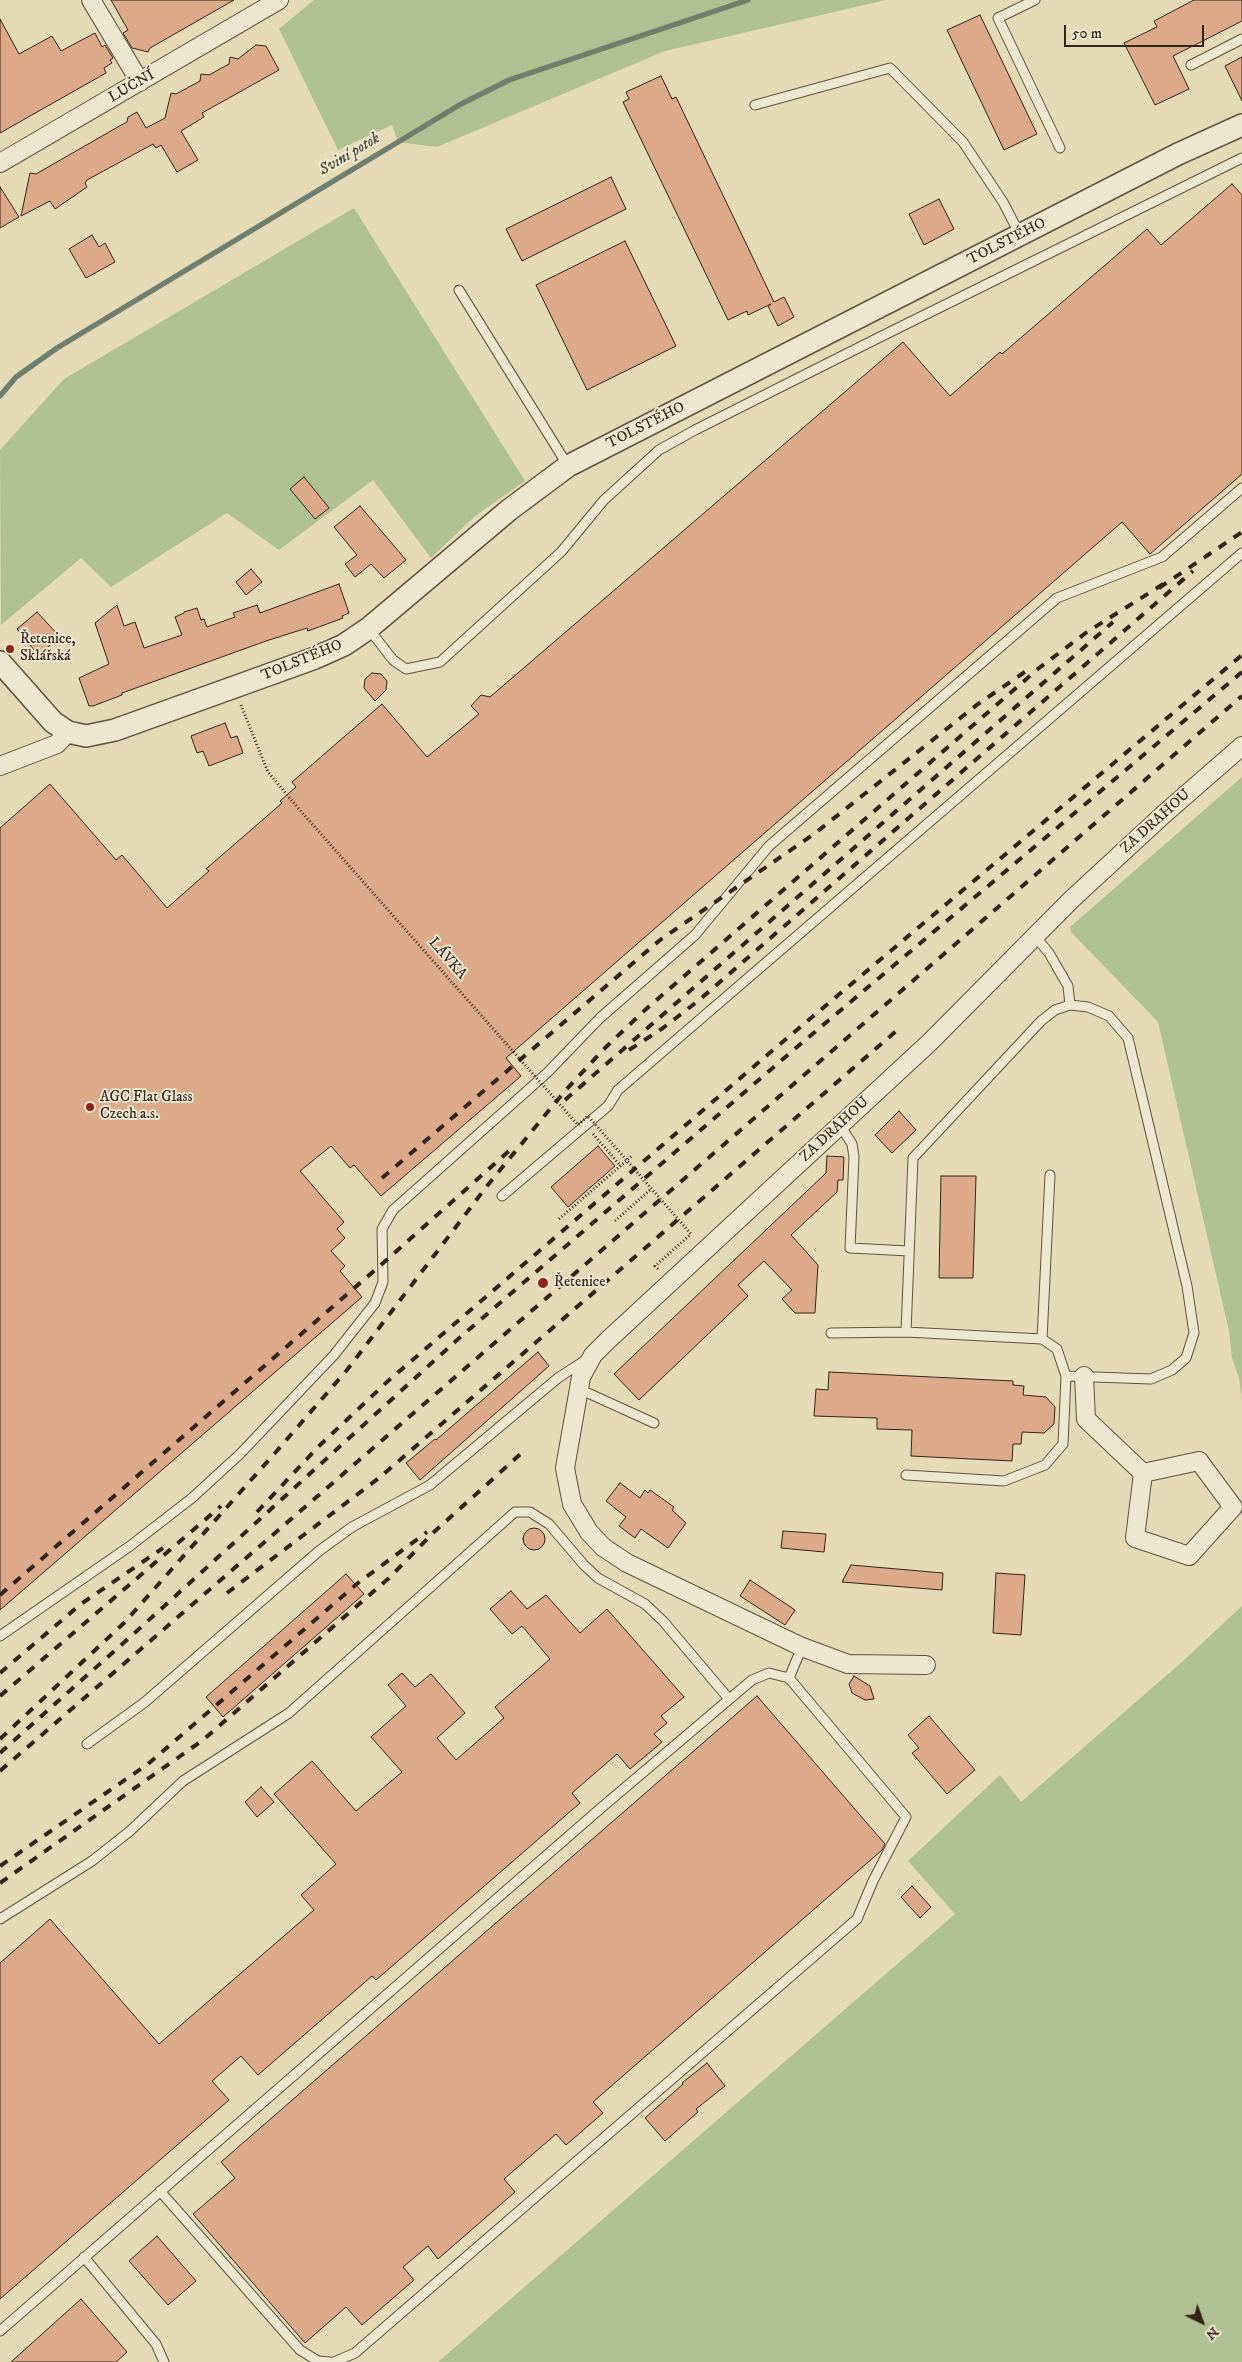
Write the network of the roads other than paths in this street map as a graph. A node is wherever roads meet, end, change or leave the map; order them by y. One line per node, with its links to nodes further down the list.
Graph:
1 (90, 0): 6 (street)
2 (279, 0): 6 (street, LUČNÍ)
3 (1035, 0): 9 (lane)
4 (1242, 39): 5 (lane)
5 (1191, 66)
6 (140, 82): 11 (street, LUČNÍ)
7 (755, 105): 12 (lane)
8 (1242, 125): 12 (street, TOLSTÉHO)
9 (1060, 148)
10 (1242, 158): 17 (lane)
11 (0, 163)
12 (1020, 235): 14 (street, TOLSTÉHO)
13 (459, 290): 14 (lane)
14 (568, 466): 17 (street, TOLSTÉHO)
15 (1242, 488): 38 (lane)
16 (1242, 553): 26 (lane)
17 (368, 628): 19 (street, TOLSTÉHO)
18 (0, 662): 19 (street)
19 (68, 732): 21 (street)
20 (1242, 746): 22 (street, ZA DRAHOU)
21 (0, 766)
22 (1034, 936): 23 (lane); 24 (street, ZA DRAHOU)
23 (1070, 1005): 27 (lane); 33 (lane)
24 (840, 1125): 27 (lane); 31 (street, ZA DRAHOU)
25 (1050, 1175): 30 (lane)
26 (502, 1196)
27 (909, 1251): 28 (lane)
28 (906, 1332): 29 (lane); 30 (lane)
29 (831, 1333)
30 (1042, 1339): 32 (lane)
31 (592, 1355): 34 (street); 43 (lane)
32 (1066, 1376): 33 (lane); 37 (lane)
33 (1084, 1376): 36 (street)
34 (579, 1389): 35 (lane); 39 (street)
35 (654, 1424)
36 (1143, 1474): 36 (street)
37 (906, 1475)
38 (0, 1636)
39 (802, 1647): 40 (street); 41 (lane)
40 (926, 1665)
41 (789, 1678): 42 (lane); 49 (lane)
42 (729, 1700): 44 (lane); 45 (lane)
43 (87, 1744)
44 (0, 1919)
45 (160, 2191): 46 (lane); 49 (lane)
46 (84, 2257): 47 (lane); 48 (lane)
47 (0, 2331)
48 (164, 2362)
49 (332, 2362)

